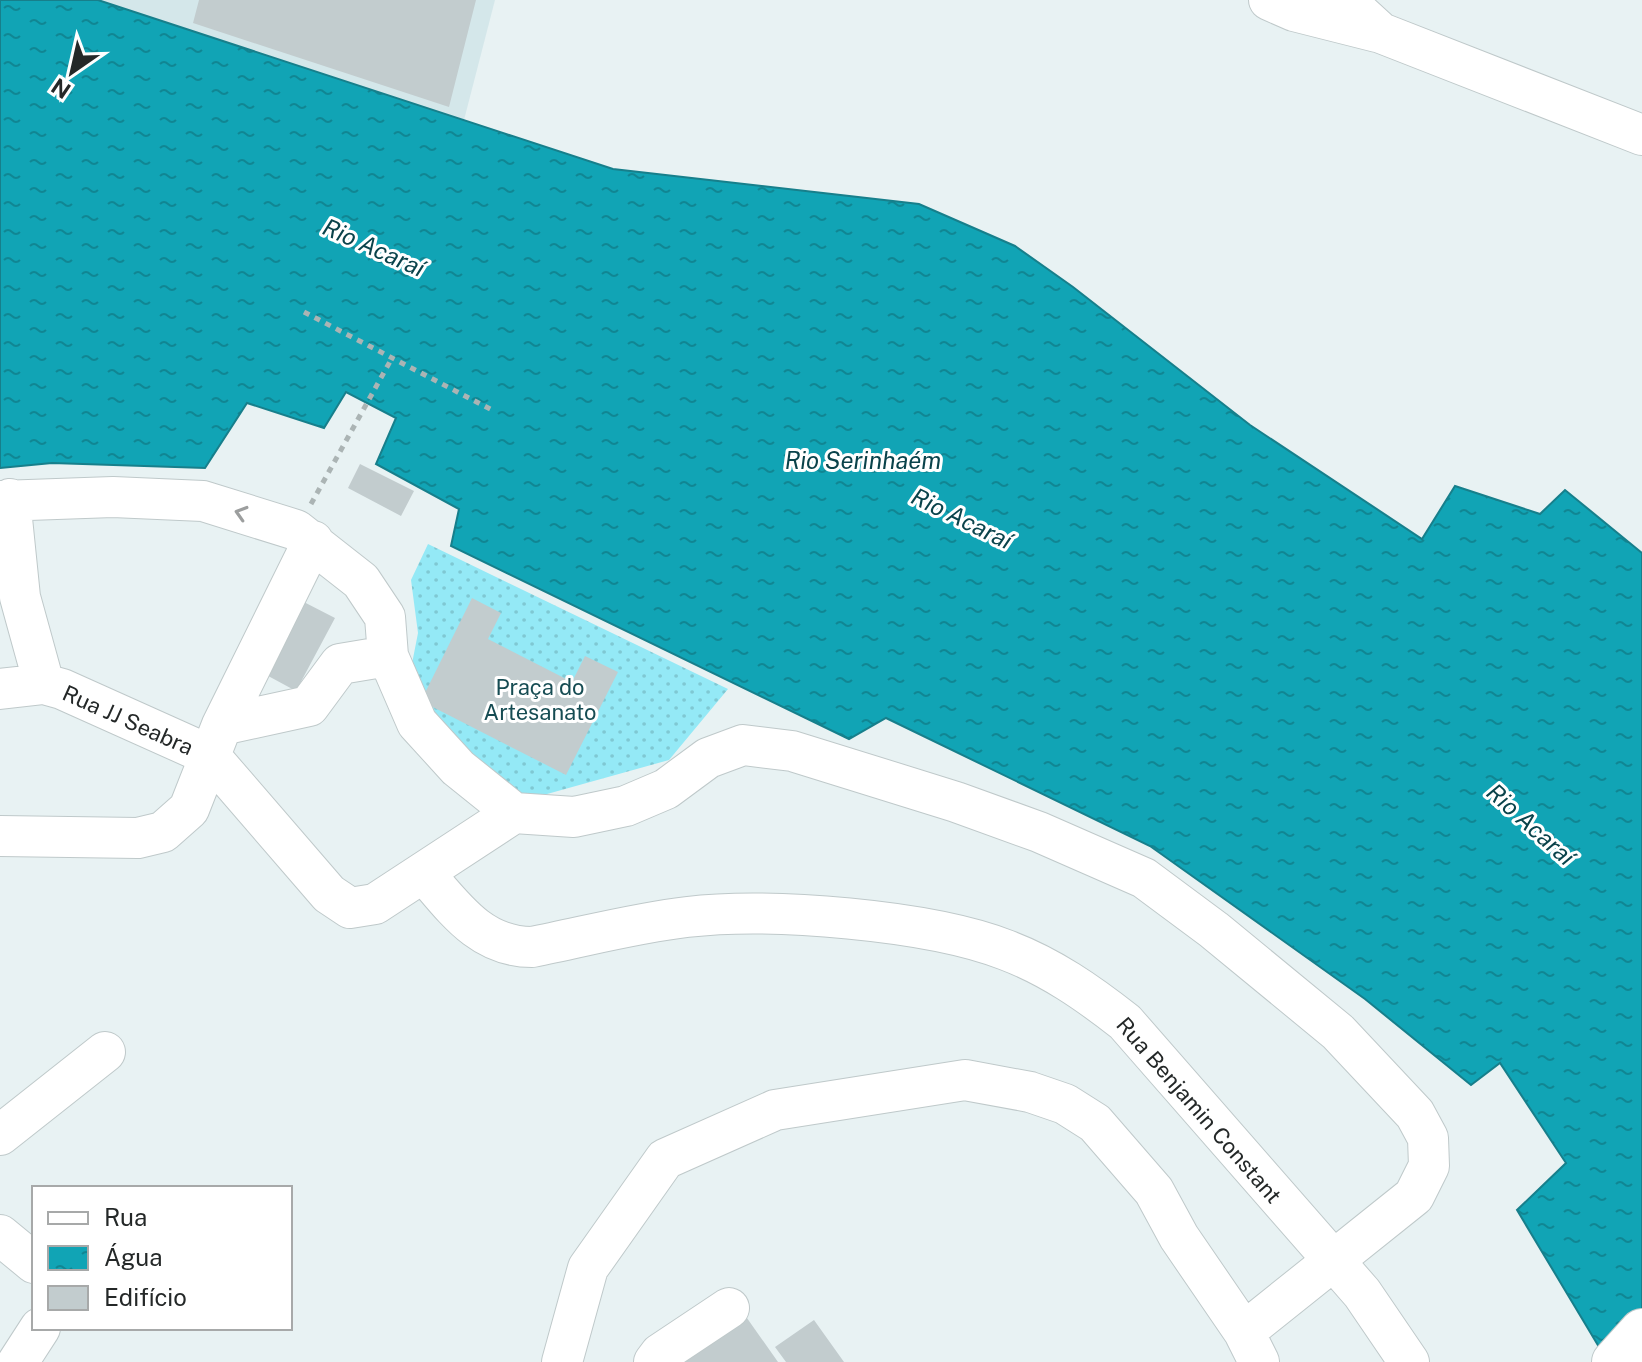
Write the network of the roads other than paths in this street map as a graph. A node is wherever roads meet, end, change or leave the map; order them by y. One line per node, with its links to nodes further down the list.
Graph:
1 (1269, 0): 3 (street)
2 (1345, 0): 3 (street)
3 (1381, 33): 4 (street)
4 (1642, 135)
5 (5, 500): 6 (street, one-way to 5); 8 (street)
6 (305, 536): 7 (street); 10 (street)
7 (388, 656): 10 (street); 11 (street)
8 (44, 684): 9 (street, Rua JJ Seabra); 10 (street, Rua JJ Seabra)
9 (0, 689)
10 (216, 740): 12 (street); 13 (street)
11 (514, 813): 13 (street); 17 (street)
12 (0, 836)
13 (424, 873): 17 (street, Rua Benjamin Constant)
14 (105, 1052): 15 (street)
15 (0, 1135)
16 (0, 1235): 18 (street)
17 (1333, 1260): 22 (street); 26 (street, Rua Benjamin Constant)
18 (32, 1261)
19 (729, 1308): 25 (street)
20 (39, 1330): 23 (street)
21 (1642, 1331): 27 (main road)
22 (1252, 1347): 24 (street)
23 (18, 1362)
24 (562, 1362)
25 (654, 1362)
26 (1409, 1362)
27 (1614, 1362)

